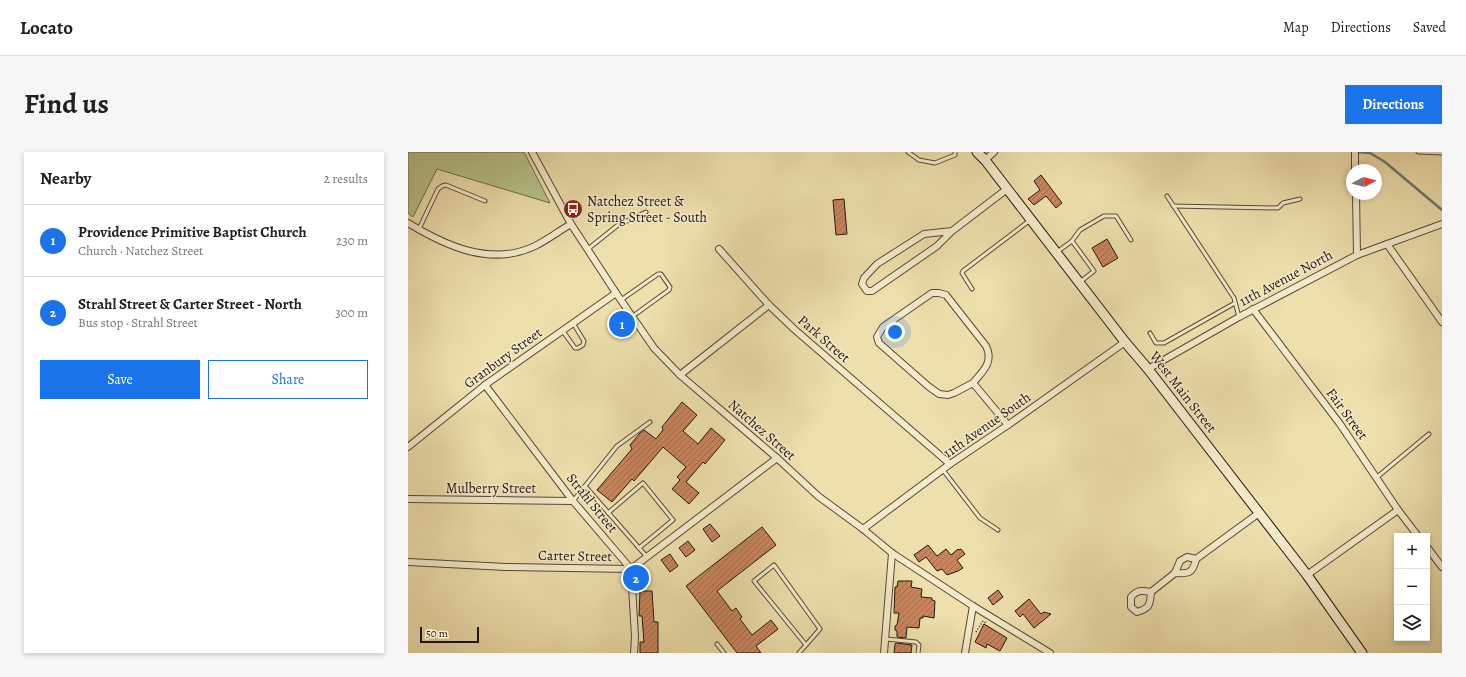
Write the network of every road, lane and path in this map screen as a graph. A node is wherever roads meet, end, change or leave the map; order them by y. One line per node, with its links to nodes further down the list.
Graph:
1 (532, 152): 20 (street, Natchez Street)
2 (908, 152): 3 (lane)
3 (955, 152)
4 (977, 152): 9 (main road, West Main Street)
5 (994, 152): 9 (street)
6 (1355, 152): 10 (street)
7 (1418, 152): 8 (lane)
8 (1442, 153)
9 (985, 160): 11 (main road, West Main Street)
10 (1355, 164)
11 (1007, 189): 18 (main road, West Main Street); 23 (street)
12 (1167, 196): 16 (lane)
13 (1300, 199): 16 (lane)
14 (1356, 200): 30 (street)
15 (485, 201): 22 (lane)
16 (1173, 206): 35 (lane)
17 (646, 212): 27 (lane)
18 (1031, 220): 29 (main road, West Main Street); 32 (lane)
19 (408, 223): 22 (street)
20 (571, 224): 22 (street); 27 (street, Natchez Street)
21 (1442, 224): 26 (street, 11th Avenue North)
22 (419, 230)
23 (952, 231): 23 (street)
24 (1132, 240): 25 (lane)
25 (1072, 241): 29 (lane); 31 (lane)
26 (1387, 244): 30 (street, 11th Avenue North); 40 (street)
27 (588, 249): 33 (street, Natchez Street)
28 (719, 249): 36 (street, Park Street)
29 (1056, 253): 31 (main road, West Main Street)
30 (1357, 255): 37 (street, 11th Avenue North)
31 (1079, 283): 44 (main road, West Main Street)
32 (972, 289)
33 (616, 293): 34 (street, Natchez Street); 41 (street, Granbury Street)
34 (621, 300): 38 (street, Natchez Street); 38 (lane)
35 (1235, 303): 39 (lane); 43 (lane)
36 (769, 305): 46 (street); 54 (street, Park Street)
37 (1253, 309): 39 (street, 11th Avenue North); 56 (street, Fair Street)
38 (632, 316): 46 (street, Natchez Street)
39 (1239, 317): 45 (street, 11th Avenue North)
40 (1442, 322)
41 (574, 323): 42 (street, Granbury Street); 42 (lane)
42 (562, 330): 48 (street, Granbury Street)
43 (1150, 333)
44 (1125, 342): 45 (main road, West Main Street); 50 (street, 11th Avenue South)
45 (1148, 369): 62 (main road, West Main Street)
46 (680, 375): 53 (street, Natchez Street)
47 (973, 383): 47 (street); 50 (street)
48 (485, 385): 52 (street, Granbury Street); 59 (street, Strahl Street)
49 (650, 422): 57 (lane)
50 (1008, 425): 54 (street, 11th Avenue South)
51 (1429, 434): 56 (lane)
52 (408, 447)
53 (777, 458): 63 (street, Natchez Street); 69 (street, Carter Street)
54 (950, 464): 55 (street, 11th Avenue South)
55 (943, 470): 63 (street, 11th Avenue South); 64 (lane)
56 (1376, 478): 60 (street, Fair Street)
57 (584, 486): 59 (lane); 61 (lane)
58 (408, 499): 59 (street, Mulberry Street)
59 (573, 500): 73 (street, Strahl Street)
60 (1398, 510): 65 (street, Fair Street); 75 (street)
61 (608, 513): 66 (lane); 66 (lane)
62 (1259, 513): 70 (street); 75 (main road, West Main Street)
63 (863, 529): 68 (street, Natchez Street)
64 (998, 530)
65 (1416, 533)
66 (639, 548): 69 (lane)
67 (1430, 551): 72 (street)
68 (892, 553): 77 (street, Natchez Street); 80 (street)
69 (647, 557): 73 (street, Carter Street)
70 (1196, 559): 74 (street); 74 (street)
71 (408, 562): 73 (street, Carter Street)
72 (1442, 567)
73 (631, 569): 83 (street)
74 (1175, 573): 76 (street)
75 (1307, 575): 90 (main road, West Main Street)
76 (1151, 592)
77 (973, 606): 88 (street); 89 (street, Natchez Street)
78 (989, 625): 79 (path)
79 (975, 633)
80 (886, 639): 86 (street); 87 (lane)
81 (717, 644): 84 (lane)
82 (806, 645): 82 (lane); 85 (lane)
83 (634, 653)
84 (724, 653)
85 (799, 653)
86 (884, 653)
87 (918, 653)
88 (965, 653)
89 (1050, 653)
90 (1362, 653)

